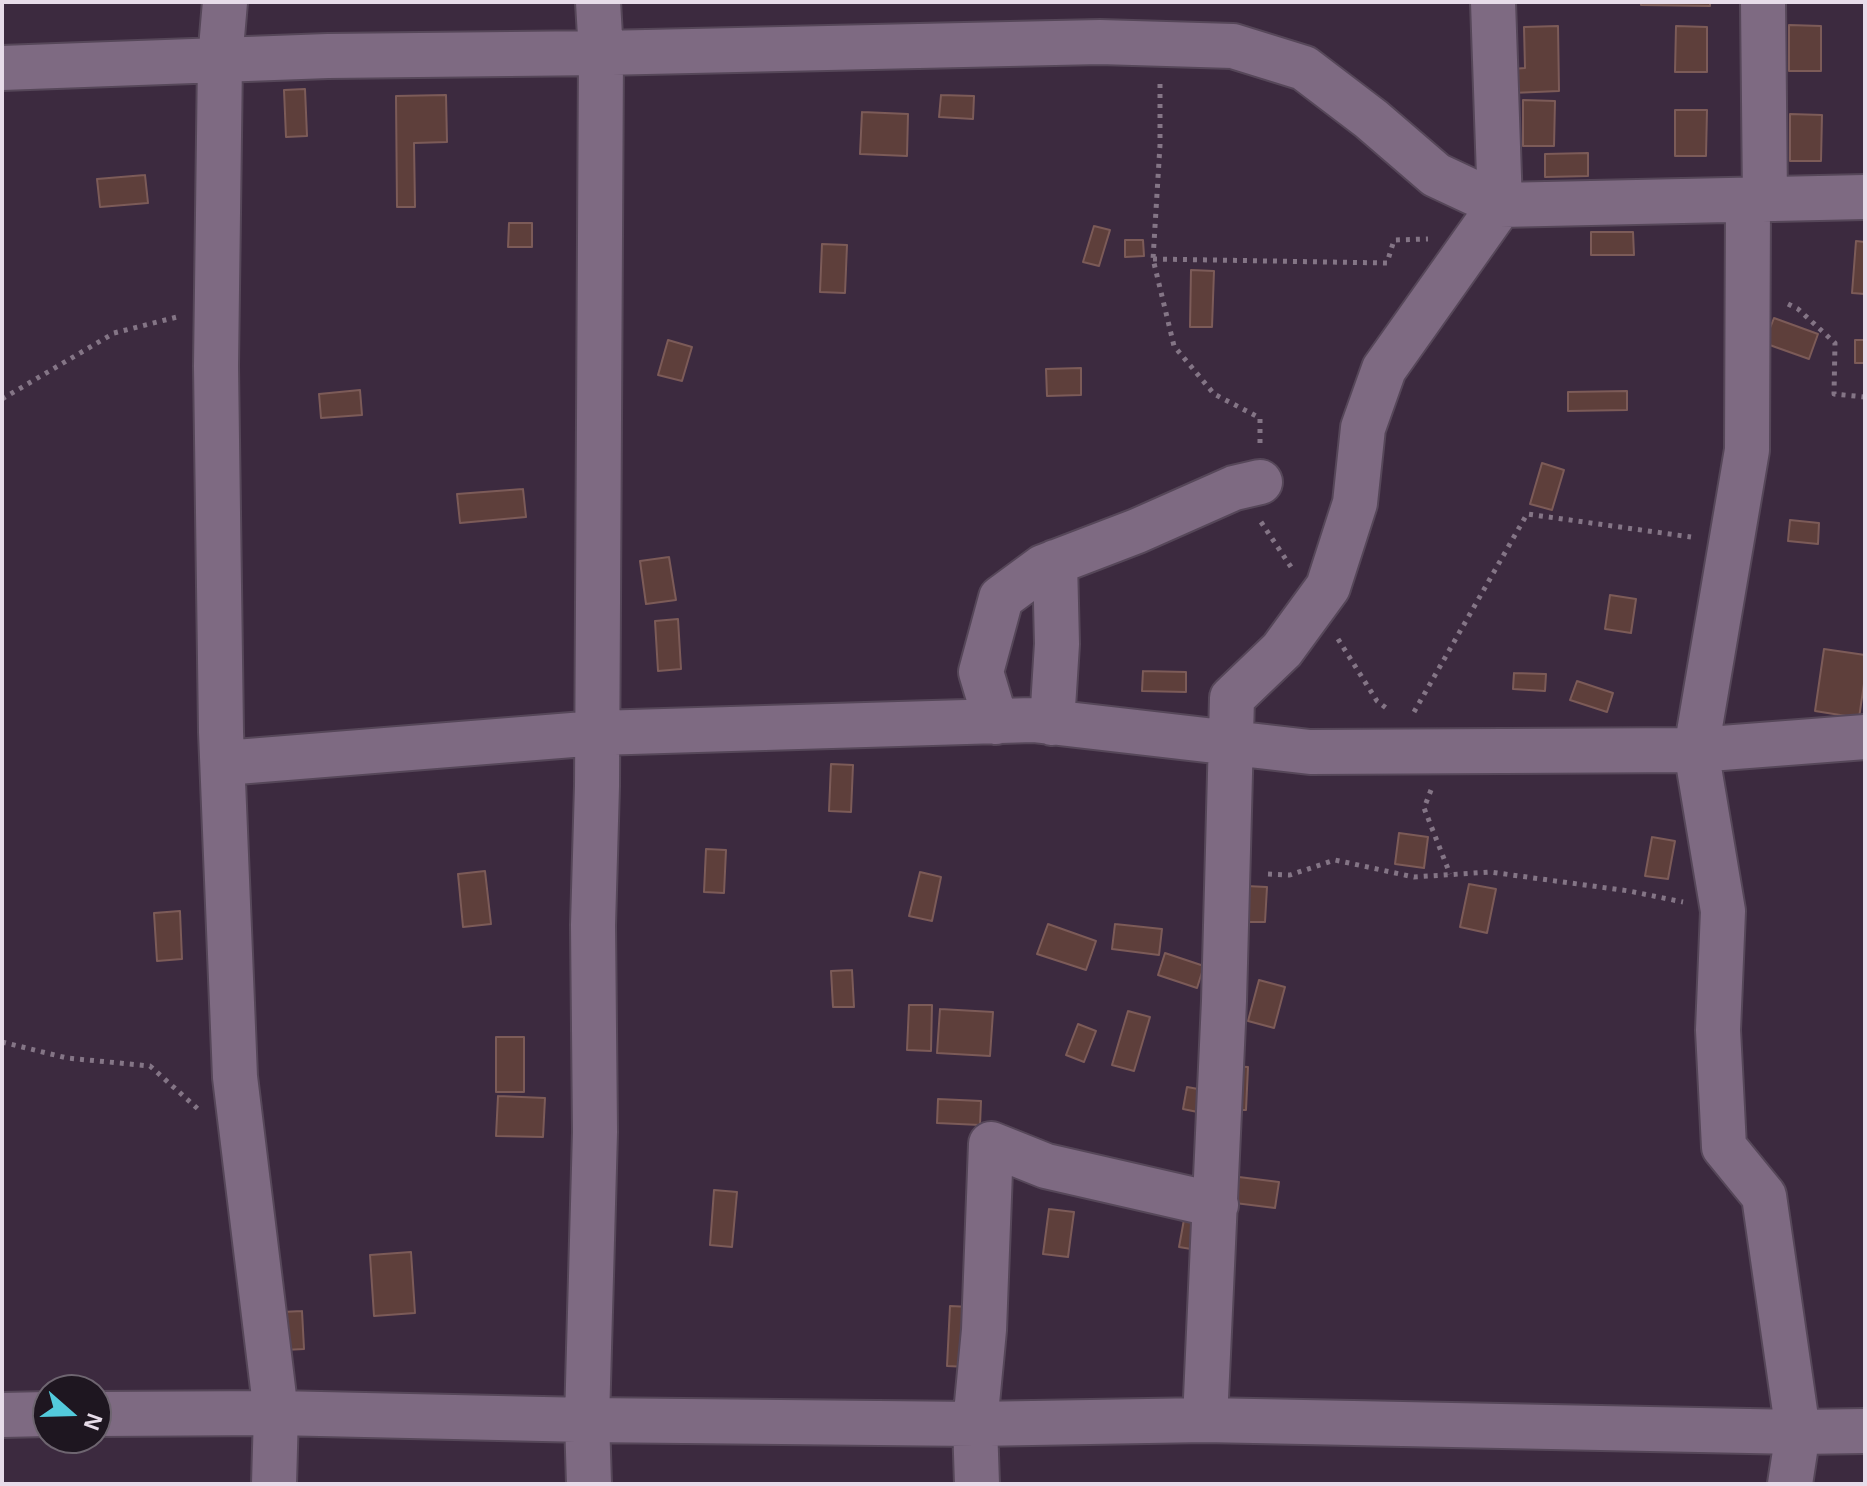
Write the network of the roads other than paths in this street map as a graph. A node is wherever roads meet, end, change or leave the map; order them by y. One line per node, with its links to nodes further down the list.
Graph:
1 (225, 2): 6 (street)
2 (598, 2): 5 (street)
3 (1493, 2): 10 (street)
4 (1763, 2): 9 (street)
5 (601, 53): 6 (street); 10 (street); 15 (street)
6 (220, 60): 7 (street); 19 (street)
7 (2, 68)
8 (1865, 197): 9 (street)
9 (1757, 201): 10 (street); 18 (street)
10 (1488, 221): 17 (street)
11 (1260, 482): 12 (street)
12 (1055, 562): 13 (street); 14 (street)
13 (996, 722): 14 (street); 15 (street)
14 (1052, 723): 17 (street)
15 (597, 733): 19 (street); 25 (street)
16 (1865, 737): 18 (street)
17 (1232, 743): 18 (street); 20 (street)
18 (1696, 750): 29 (street)
19 (224, 763): 21 (street)
20 (1216, 1205): 26 (street); 27 (street)
21 (276, 1413): 23 (street); 25 (street); 30 (street)
22 (32, 1414): 24 (street)
23 (112, 1414)
24 (2, 1415)
25 (587, 1420): 27 (street); 31 (street)
26 (1205, 1420): 27 (street); 29 (street)
27 (975, 1424): 32 (street)
28 (1865, 1431): 29 (street)
29 (1798, 1432): 33 (street)
30 (274, 1484)
31 (589, 1484)
32 (977, 1484)
33 (1790, 1484)

